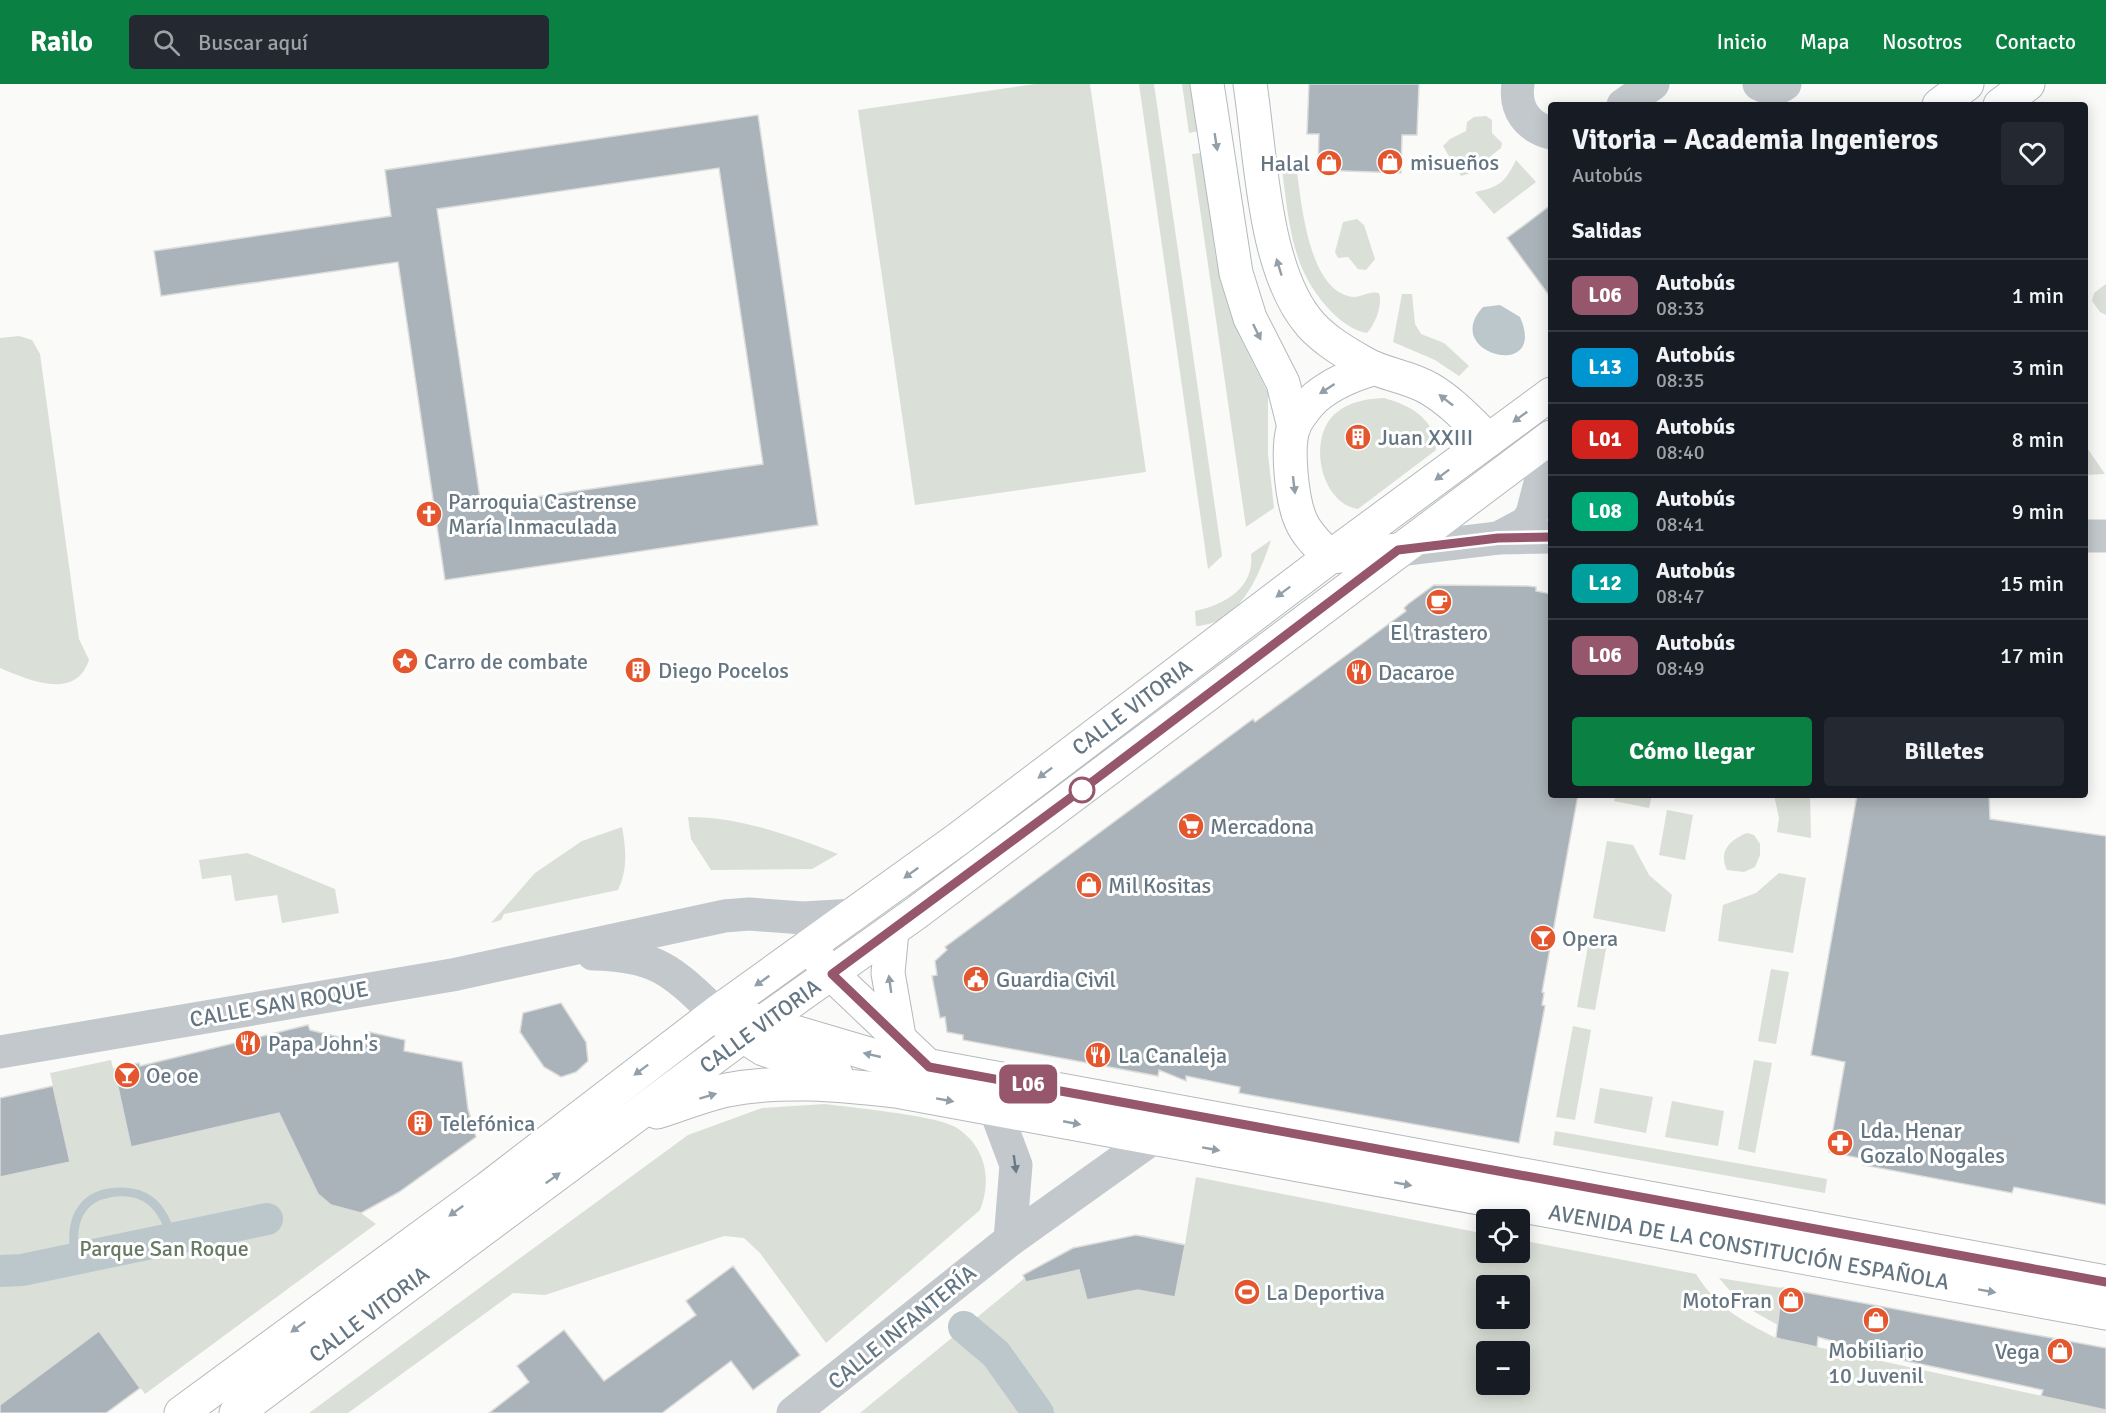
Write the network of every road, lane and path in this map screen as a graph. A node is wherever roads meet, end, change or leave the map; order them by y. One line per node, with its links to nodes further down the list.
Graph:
1 (1207, 84): 15 (main road, one-way to 15)
2 (1250, 84): 13 (main road, one-way to 2)
3 (1518, 84): 12 (street)
4 (1653, 84): 9 (street)
5 (1759, 84): 6 (street)
6 (1785, 84)
7 (1967, 84): 10 (main road)
8 (2028, 84): 11 (main road)
9 (1627, 102)
10 (1943, 102)
11 (2004, 102)
12 (1548, 133)
13 (1373, 369): 15 (main road, one-way to 15); 16 (main road, one-way to 13)
14 (1548, 396): 16 (main road, CALLE VITORIA, one-way to 16)
15 (1294, 427): 26 (main road, one-way to 26)
16 (1489, 440): 19 (street); 26 (main road, CALLE VITORIA, one-way to 26)
17 (1548, 441): 19 (main road, CALLE VITORIA)
18 (1548, 449): 20 (street)
19 (1515, 464): 20 (street); 25 (main road, CALLE VITORIA)
20 (1536, 491): 24 (street)
21 (2088, 536): 22 (street)
22 (2106, 536)
23 (1548, 537): 24 (street)
24 (1498, 538): 25 (street)
25 (1398, 550): 26 (main road); 30 (main road, CALLE VITORIA)
26 (1330, 557): 28 (main road, CALLE VITORIA, one-way to 28)
27 (766, 915): 28 (street, CALLE SAN ROQUE); 29 (street, CALLE SAN ROQUE); 31 (street)
28 (854, 915): 31 (main road, CALLE VITORIA)
29 (688, 922): 32 (street, CALLE SAN ROQUE); 33 (street)
30 (892, 931): 34 (main road, CALLE VITORIA); 37 (main road, one-way to 30)
31 (808, 948): 34 (main road); 35 (main road, CALLE VITORIA, one-way to 35)
32 (558, 954): 33 (street, CALLE SAN ROQUE); 38 (street, CALLE SAN ROQUE)
33 (674, 973): 35 (street, CALLE SAN ROQUE)
34 (832, 974): 36 (main road, CALLE VITORIA); 37 (main road)
35 (716, 1014): 36 (main road); 47 (main road, CALLE VITORIA, one-way to 47)
36 (752, 1030): 39 (main road, AVENIDA DE LA CONSTITUCIÓN ESPAÑOLA, one-way to 36); 40 (main road); 42 (main road, CALLE VITORIA)
37 (899, 1036): 39 (main road)
38 (0, 1052)
39 (929, 1067): 45 (main road, AVENIDA DE LA CONSTITUCIÓN ESPAÑOLA)
40 (896, 1091): 41 (main road, AVENIDA DE LA CONSTITUCIÓN ESPAÑOLA, one-way to 41); 42 (main road, one-way to 40)
41 (995, 1109): 43 (main road, AVENIDA DE LA CONSTITUCIÓN ESPAÑOLA, one-way to 43); 44 (street, one-way to 44)
42 (632, 1120): 48 (main road, CALLE VITORIA, one-way to 42)
43 (1154, 1138): 44 (street, CALLE INFANTERÍA); 46 (main road, AVENIDA DE LA CONSTITUCIÓN ESPAÑOLA, one-way to 46)
44 (1010, 1240): 49 (street, CALLE INFANTERÍA)
45 (2106, 1282)
46 (2106, 1313)
47 (181, 1413)
48 (236, 1413)
49 (793, 1413)

